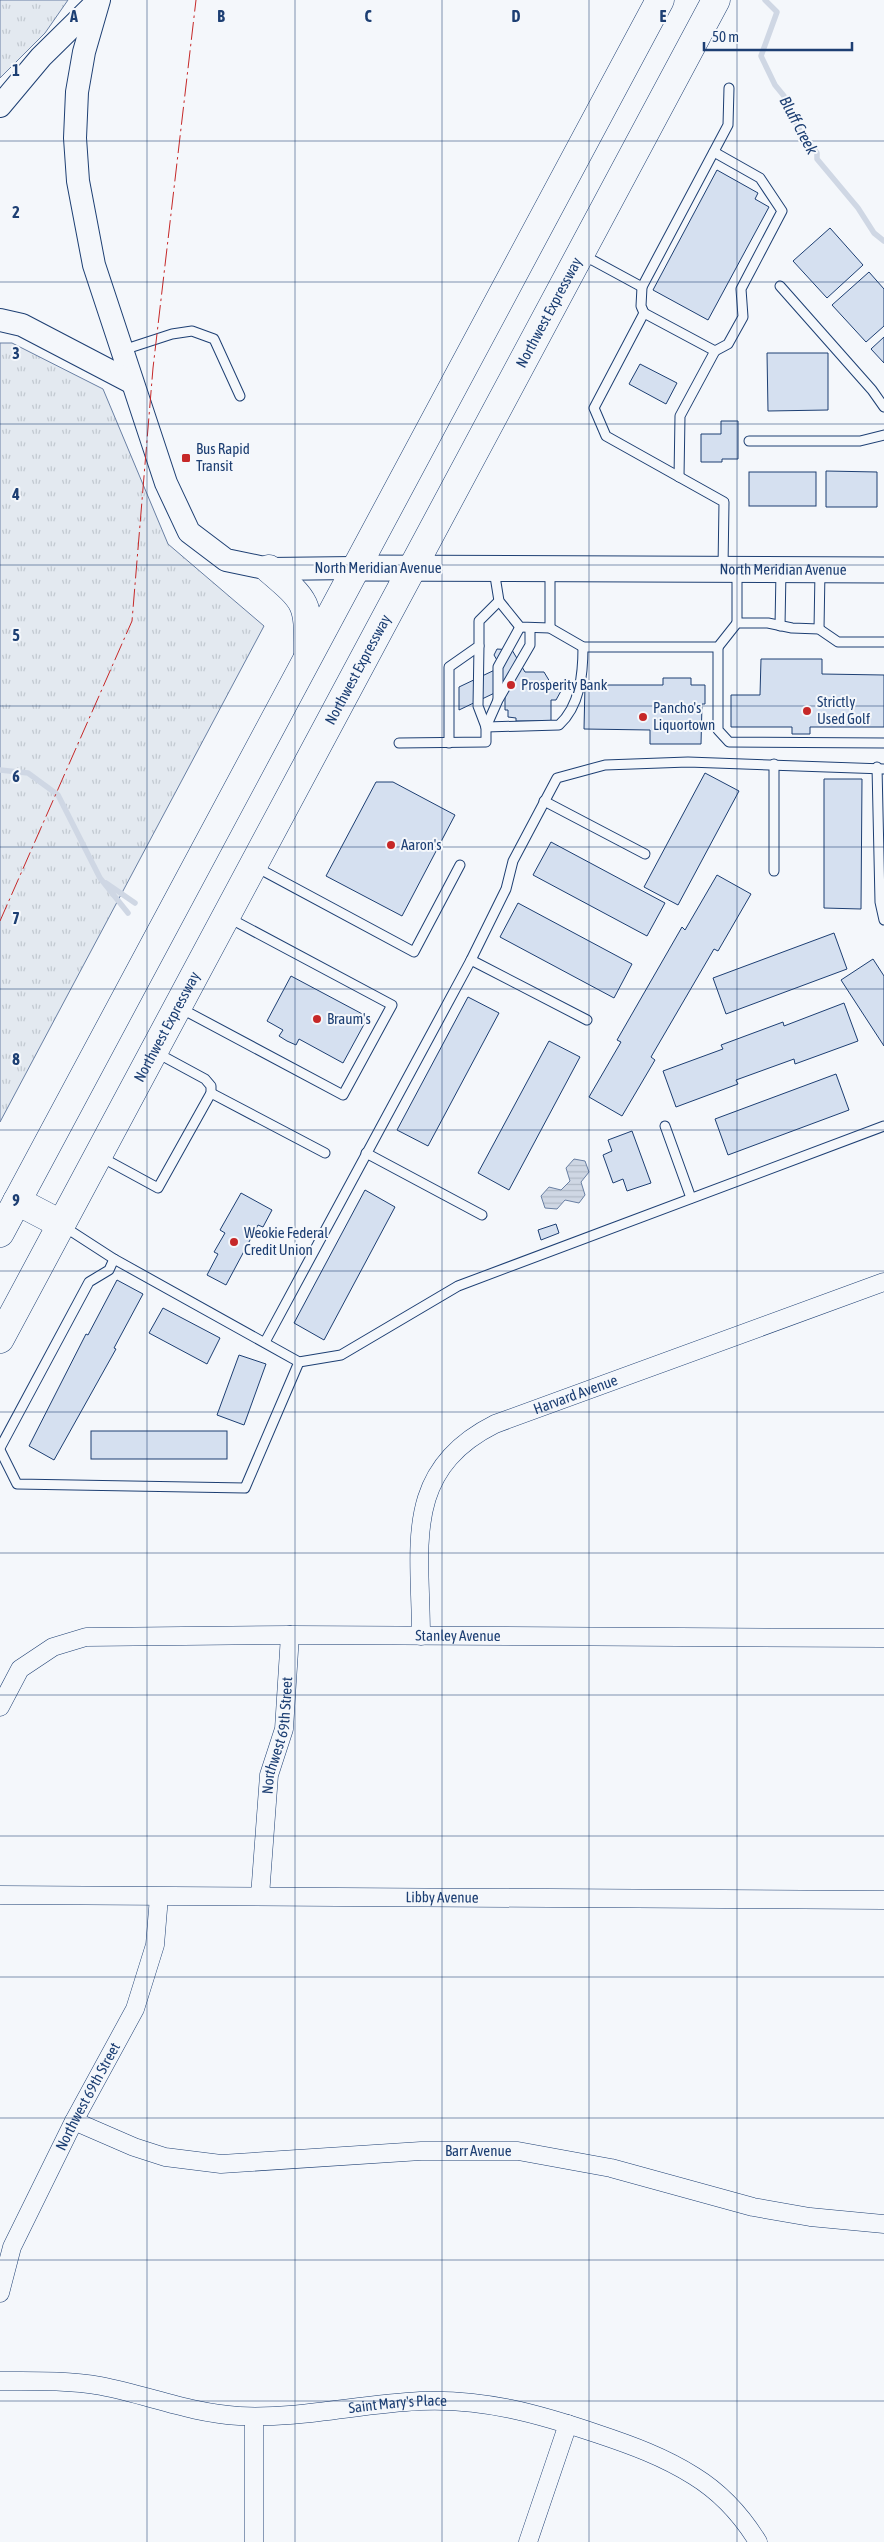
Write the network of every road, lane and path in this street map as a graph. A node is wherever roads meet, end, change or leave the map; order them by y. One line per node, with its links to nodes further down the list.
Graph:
1 (99, 0): 5 (street); 12 (street, North Meridian Avenue)
2 (660, 0): 21 (highway)
3 (716, 0): 7 (highway, Northwest Expressway)
4 (729, 88): 6 (lane)
5 (0, 106)
6 (714, 152): 9 (lane); 13 (lane)
7 (580, 254): 9 (lane); 20 (highway, Northwest Expressway)
8 (780, 286): 16 (lane)
9 (642, 287): 10 (lane)
10 (644, 313): 13 (lane); 19 (lane)
11 (0, 320): 14 (street)
12 (121, 351): 14 (street, North Meridian Avenue); 15 (lane)
13 (715, 351): 19 (lane)
14 (131, 382): 24 (street, North Meridian Avenue)
15 (240, 396)
16 (884, 406)
17 (884, 435): 18 (lane)
18 (749, 441)
19 (679, 477): 25 (lane)
20 (413, 567): 21 (main road, North Meridian Avenue); 22 (main road, North Meridian Avenue); 50 (highway, Northwest Expressway)
21 (355, 568): 24 (street, North Meridian Avenue); 39 (highway)
22 (494, 568): 23 (main road, North Meridian Avenue); 29 (lane)
23 (550, 568): 25 (main road, North Meridian Avenue); 33 (lane)
24 (269, 569): 39 (highway)
25 (730, 569): 26 (main road, North Meridian Avenue); 30 (lane)
26 (781, 569): 27 (main road, North Meridian Avenue); 31 (lane)
27 (820, 569): 28 (main road, North Meridian Avenue); 34 (lane)
28 (884, 570)
29 (498, 601): 32 (lane); 36 (lane)
30 (737, 623): 31 (lane); 38 (lane)
31 (780, 626): 34 (lane)
32 (525, 628): 33 (lane); 40 (lane); 40 (lane)
33 (550, 628): 37 (lane)
34 (819, 629): 35 (lane)
35 (884, 642)
36 (478, 646): 41 (lane); 43 (lane)
37 (583, 647): 38 (lane); 41 (lane)
38 (718, 647): 44 (lane)
39 (308, 657): 65 (highway)
40 (498, 700): 41 (lane)
41 (486, 727): 43 (lane)
42 (400, 743): 43 (lane)
43 (449, 743)
44 (884, 743)
45 (774, 764): 46 (lane); 47 (lane); 51 (lane)
46 (880, 768): 53 (lane)
47 (544, 801): 48 (lane); 54 (lane)
48 (645, 854)
49 (460, 865): 50 (lane)
50 (254, 866): 52 (highway, Northwest Expressway)
51 (774, 870)
52 (226, 917): 55 (highway, Northwest Expressway); 55 (lane)
53 (884, 920)
54 (471, 960): 56 (lane); 62 (lane)
55 (178, 1007): 57 (highway, Northwest Expressway)
56 (587, 1020)
57 (154, 1051): 58 (lane); 63 (highway, Northwest Expressway)
58 (211, 1092): 61 (lane); 63 (lane)
59 (665, 1126): 64 (lane)
60 (884, 1126): 64 (lane)
61 (325, 1153)
62 (366, 1153): 66 (lane); 72 (lane)
63 (98, 1156): 67 (highway, Northwest Expressway)
64 (691, 1198): 73 (lane)
65 (17, 1200): 67 (highway); 68 (highway)
66 (482, 1215)
67 (61, 1224): 69 (lane); 71 (highway, Northwest Expressway)
68 (0, 1233)
69 (114, 1259): 72 (lane); 74 (lane)
70 (884, 1282): 76 (street, Harvard Avenue)
71 (0, 1339)
72 (265, 1342): 73 (lane)
73 (299, 1362): 74 (lane)
74 (0, 1449)
75 (290, 1635): 76 (street, Stanley Avenue); 78 (street, Stanley Avenue); 80 (street, Northwest 69th Street)
76 (422, 1636): 77 (street, Stanley Avenue)
77 (884, 1638)
78 (0, 1707)
79 (0, 1895): 81 (street, Libby Avenue)
80 (260, 1896): 81 (street, Libby Avenue); 82 (street, Libby Avenue)
81 (159, 1897): 83 (street, Northwest 69th Street)
82 (884, 1900)
83 (74, 2121): 84 (street, Barr Avenue); 85 (street, Northwest 69th Street)
84 (884, 2224)
85 (0, 2293)
86 (0, 2381): 87 (street, Saint Mary's Place)
87 (254, 2416): 88 (street, Saint Mary's Place); 89 (street)
88 (568, 2424): 90 (street); 91 (street, Saint Mary's Place)
89 (254, 2542)
90 (528, 2542)
91 (758, 2542)

